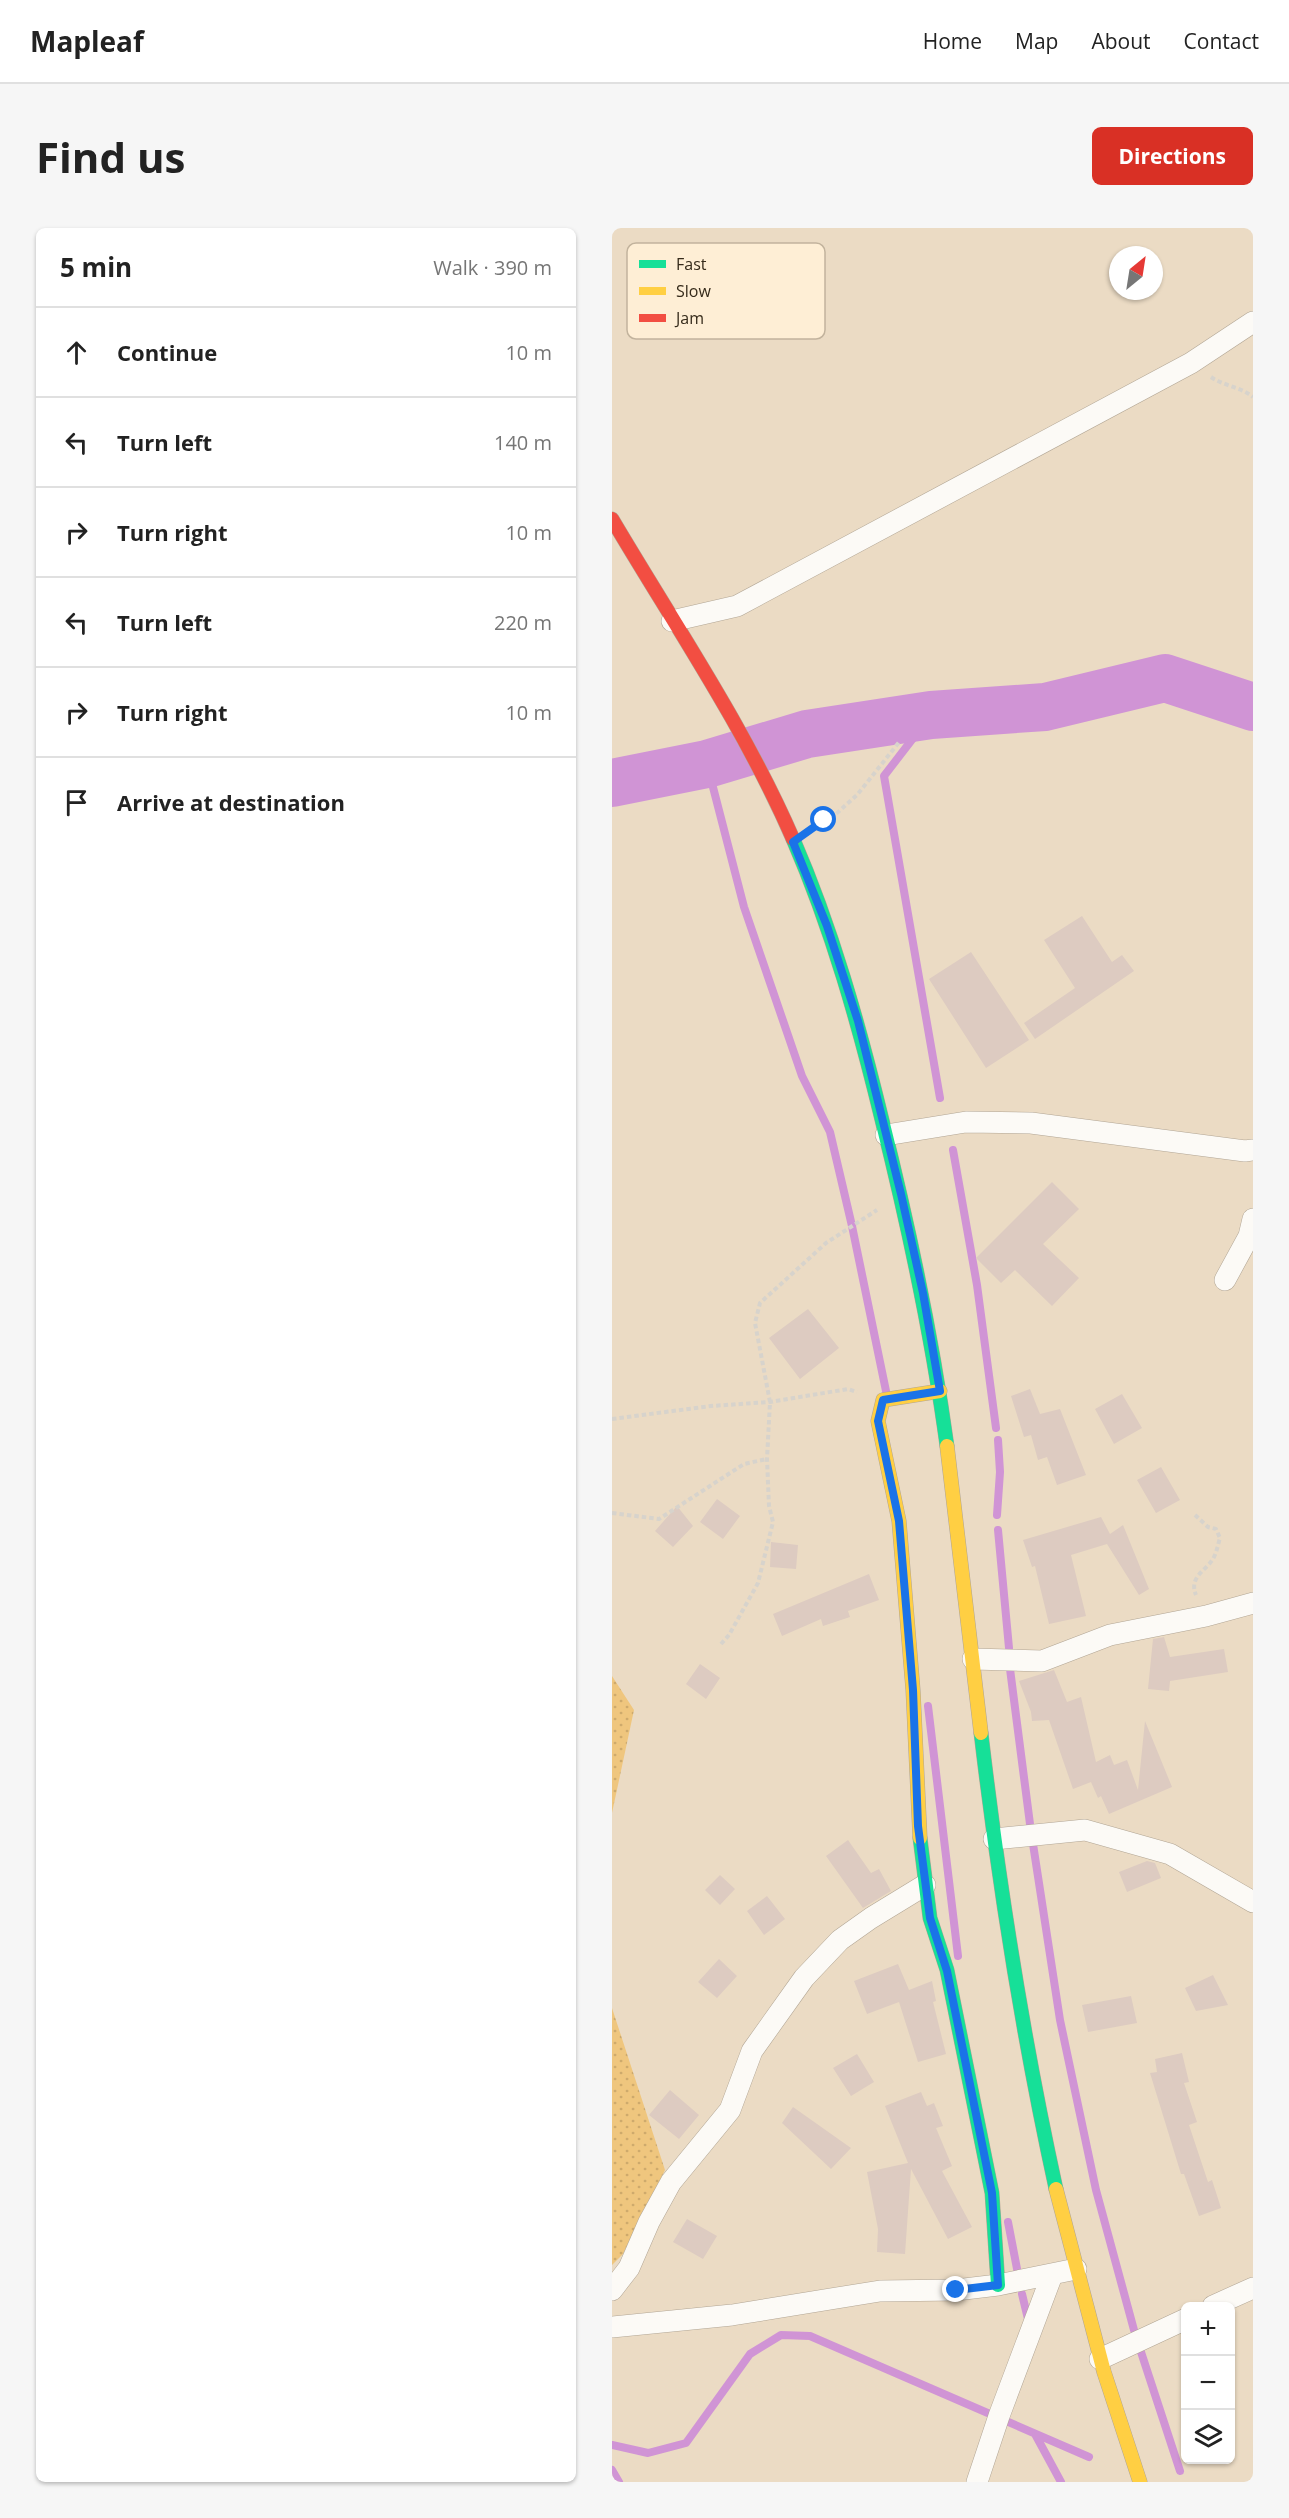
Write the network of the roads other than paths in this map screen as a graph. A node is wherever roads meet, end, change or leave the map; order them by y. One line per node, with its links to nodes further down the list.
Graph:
1 (1253, 322): 3 (street)
2 (612, 519): 3 (main road)
3 (672, 621): 4 (main road)
4 (886, 1135): 5 (street); 8 (main road)
5 (1250, 1157)
6 (1253, 1219): 7 (street)
7 (1225, 1280)
8 (940, 1391): 10 (main road); 12 (main road)
9 (1253, 1603): 10 (street)
10 (973, 1659): 11 (main road)
11 (994, 1839): 13 (street); 14 (main road)
12 (925, 1885): 16 (main road); 18 (street)
13 (1253, 1902)
14 (1076, 2269): 15 (street); 22 (main road)
15 (1052, 2275): 16 (street); 23 (street)
16 (998, 2285): 21 (street)
17 (1253, 2288): 19 (street)
18 (612, 2290)
19 (1224, 2302)
20 (1181, 2321): 22 (street)
21 (612, 2326)
22 (1100, 2359): 24 (main road)
23 (977, 2482)
24 (1140, 2482)

